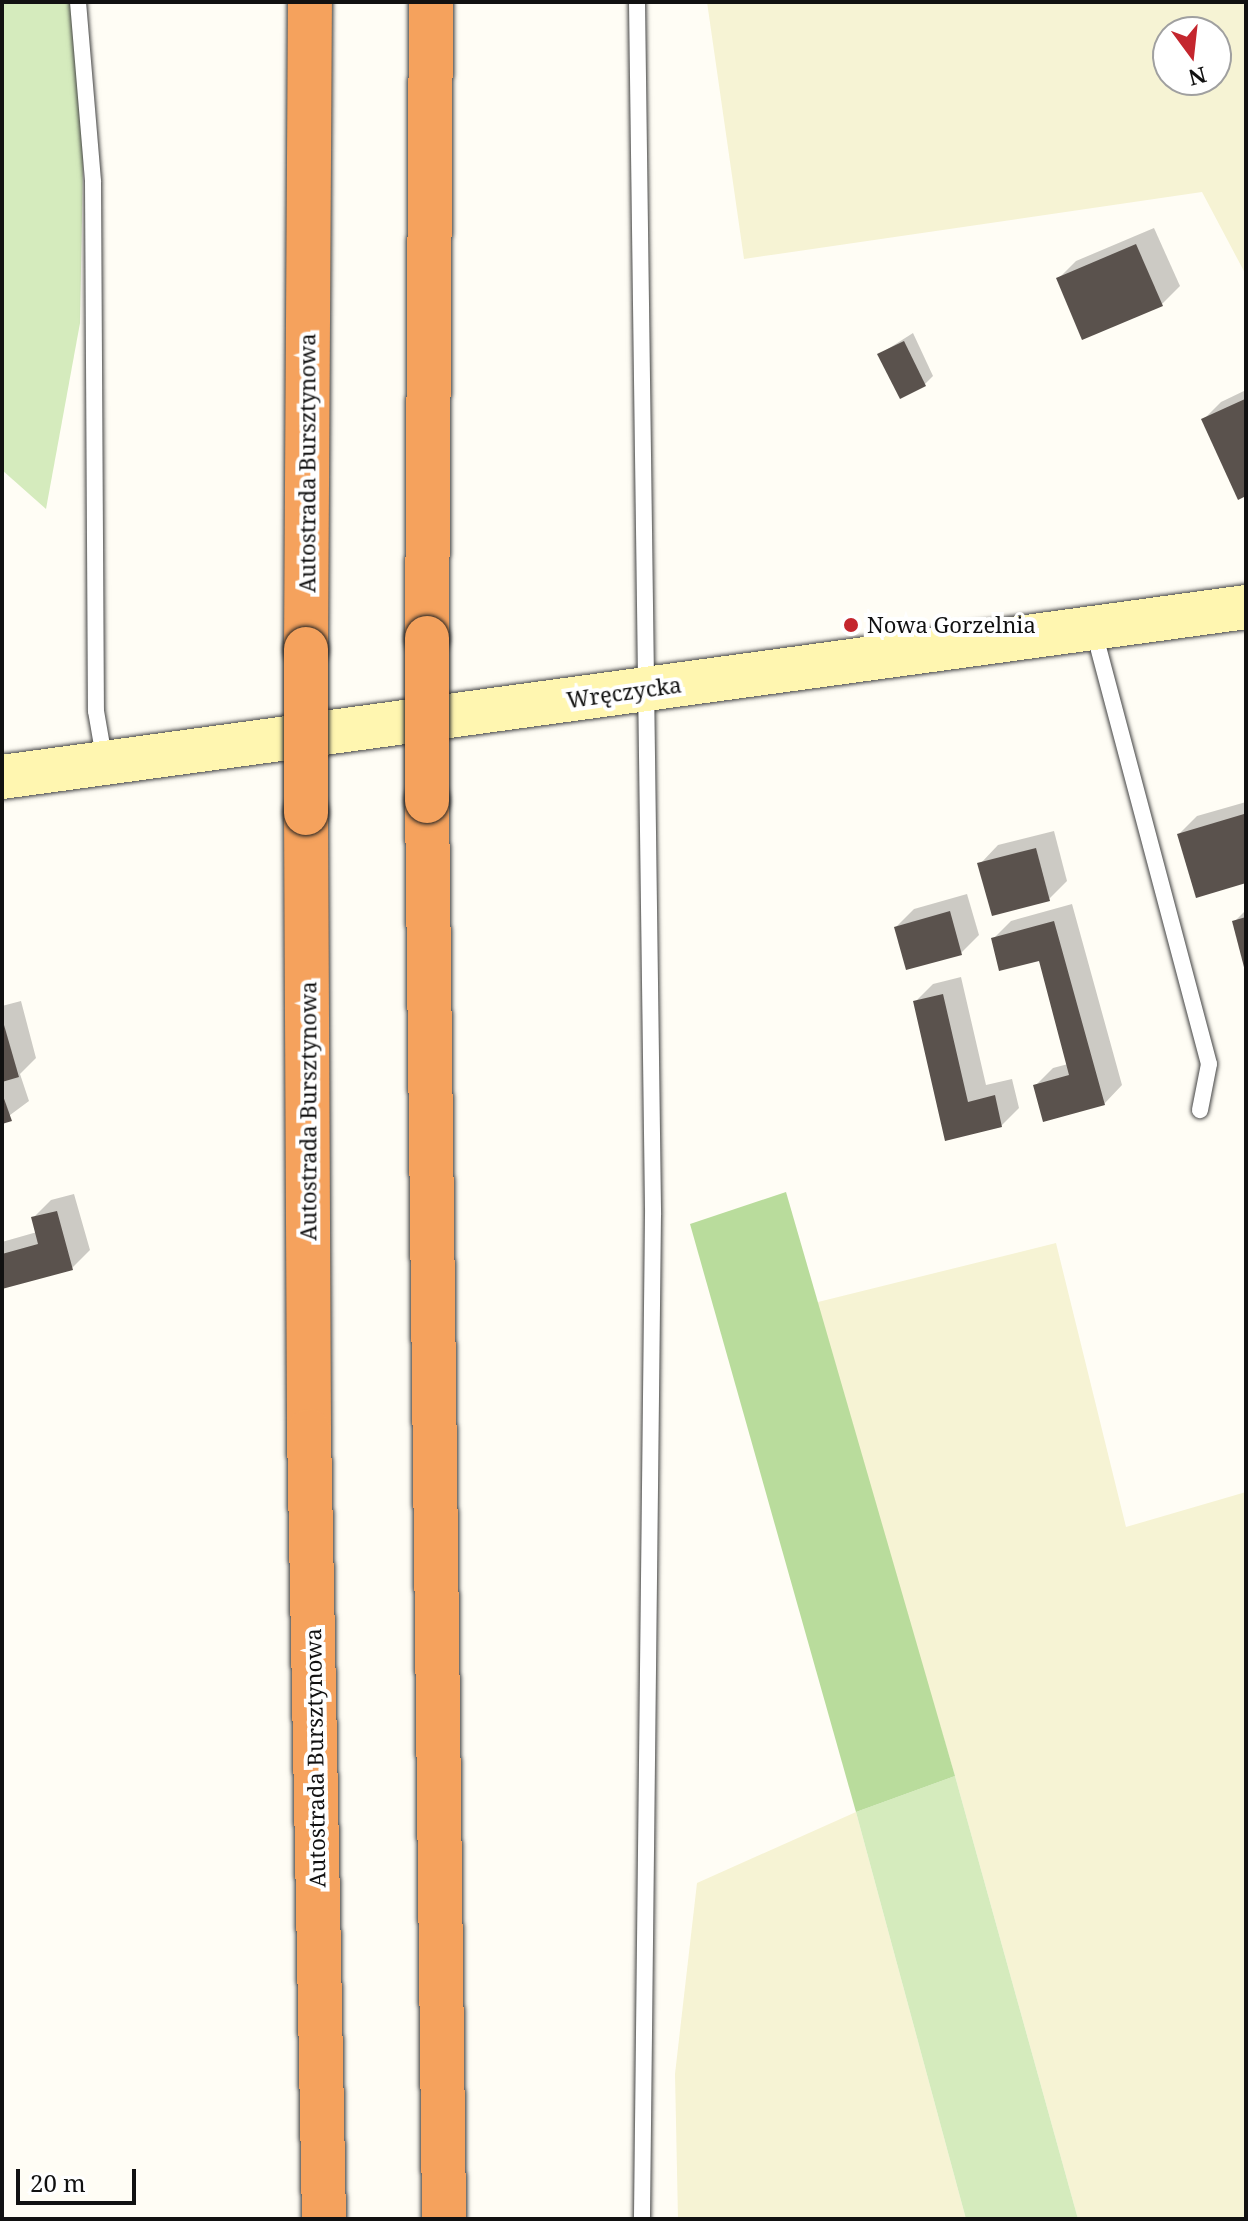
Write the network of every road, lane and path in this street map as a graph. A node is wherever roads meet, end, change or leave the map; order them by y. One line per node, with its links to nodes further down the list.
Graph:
1 (78, 2): 8 (lane)
2 (310, 2): 11 (highway, Autostrada Bursztynowa, bridge)
3 (431, 2): 12 (highway, bridge)
4 (637, 2): 7 (lane)
5 (1246, 607): 6 (main road, Wręczycka)
6 (1093, 628): 7 (main road, Wręczycka); 10 (lane)
7 (644, 689): 8 (main road, Wręczycka); 13 (lane)
8 (105, 763): 9 (main road, Wręczycka)
9 (2, 777)
10 (1200, 1110)
11 (324, 2219)
12 (444, 2219)
13 (642, 2219)

